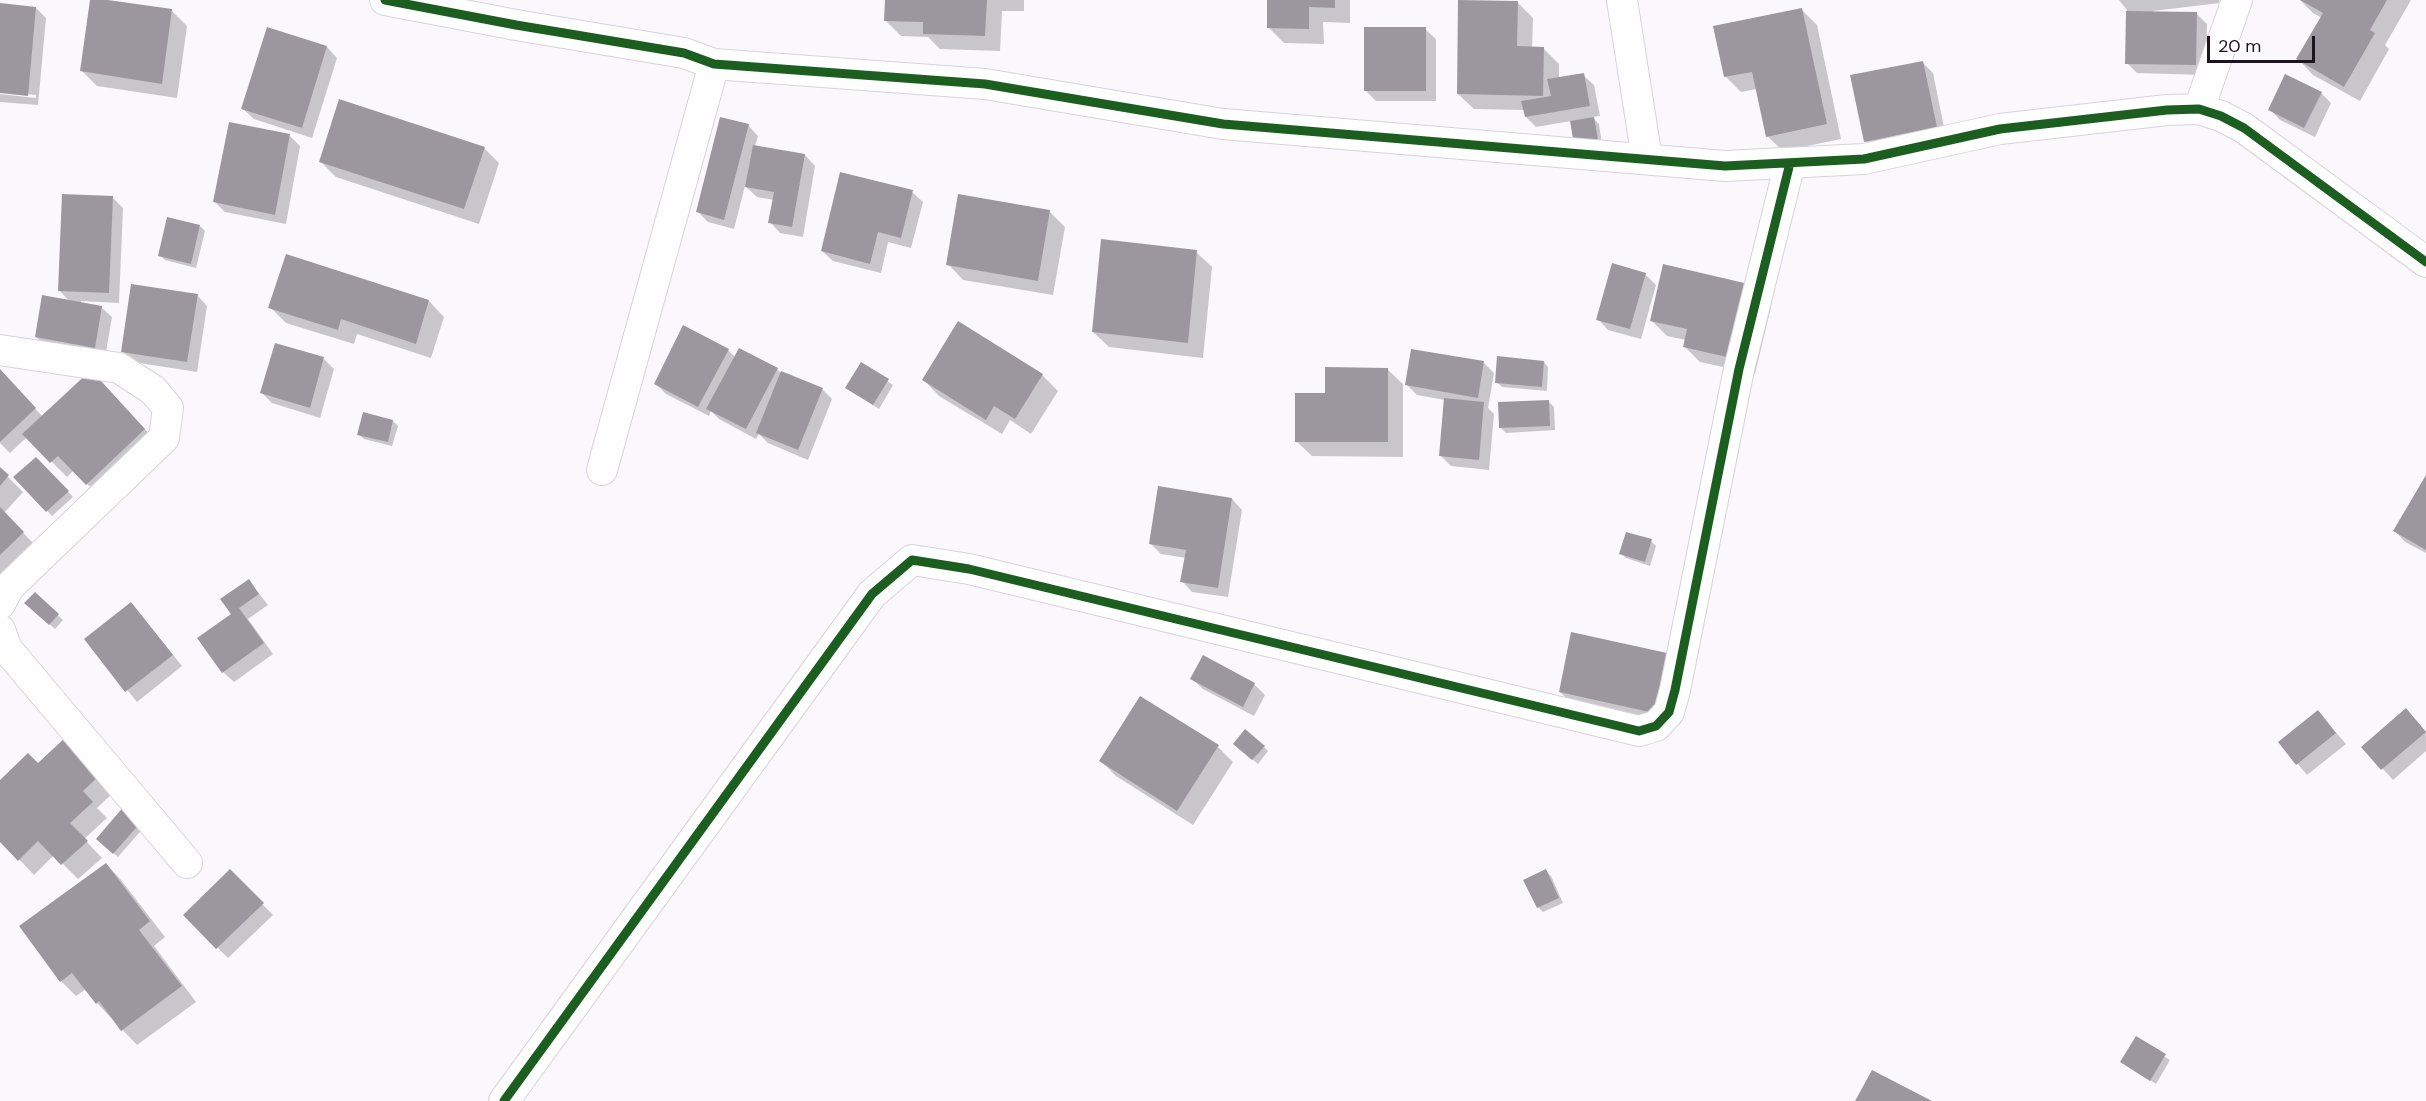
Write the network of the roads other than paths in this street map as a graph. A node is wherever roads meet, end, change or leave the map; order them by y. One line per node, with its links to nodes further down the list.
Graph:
1 (385, 0): 4 (street)
2 (1622, 0): 6 (street)
3 (2237, 0): 5 (street)
4 (714, 64): 6 (street); 10 (street)
5 (2199, 109): 7 (street); 8 (street)
6 (1647, 159): 7 (street)
7 (1790, 163): 14 (street)
8 (2426, 262)
9 (0, 350): 11 (street)
10 (602, 470)
11 (0, 604)
12 (0, 630): 13 (street)
13 (187, 863)
14 (504, 1101)

